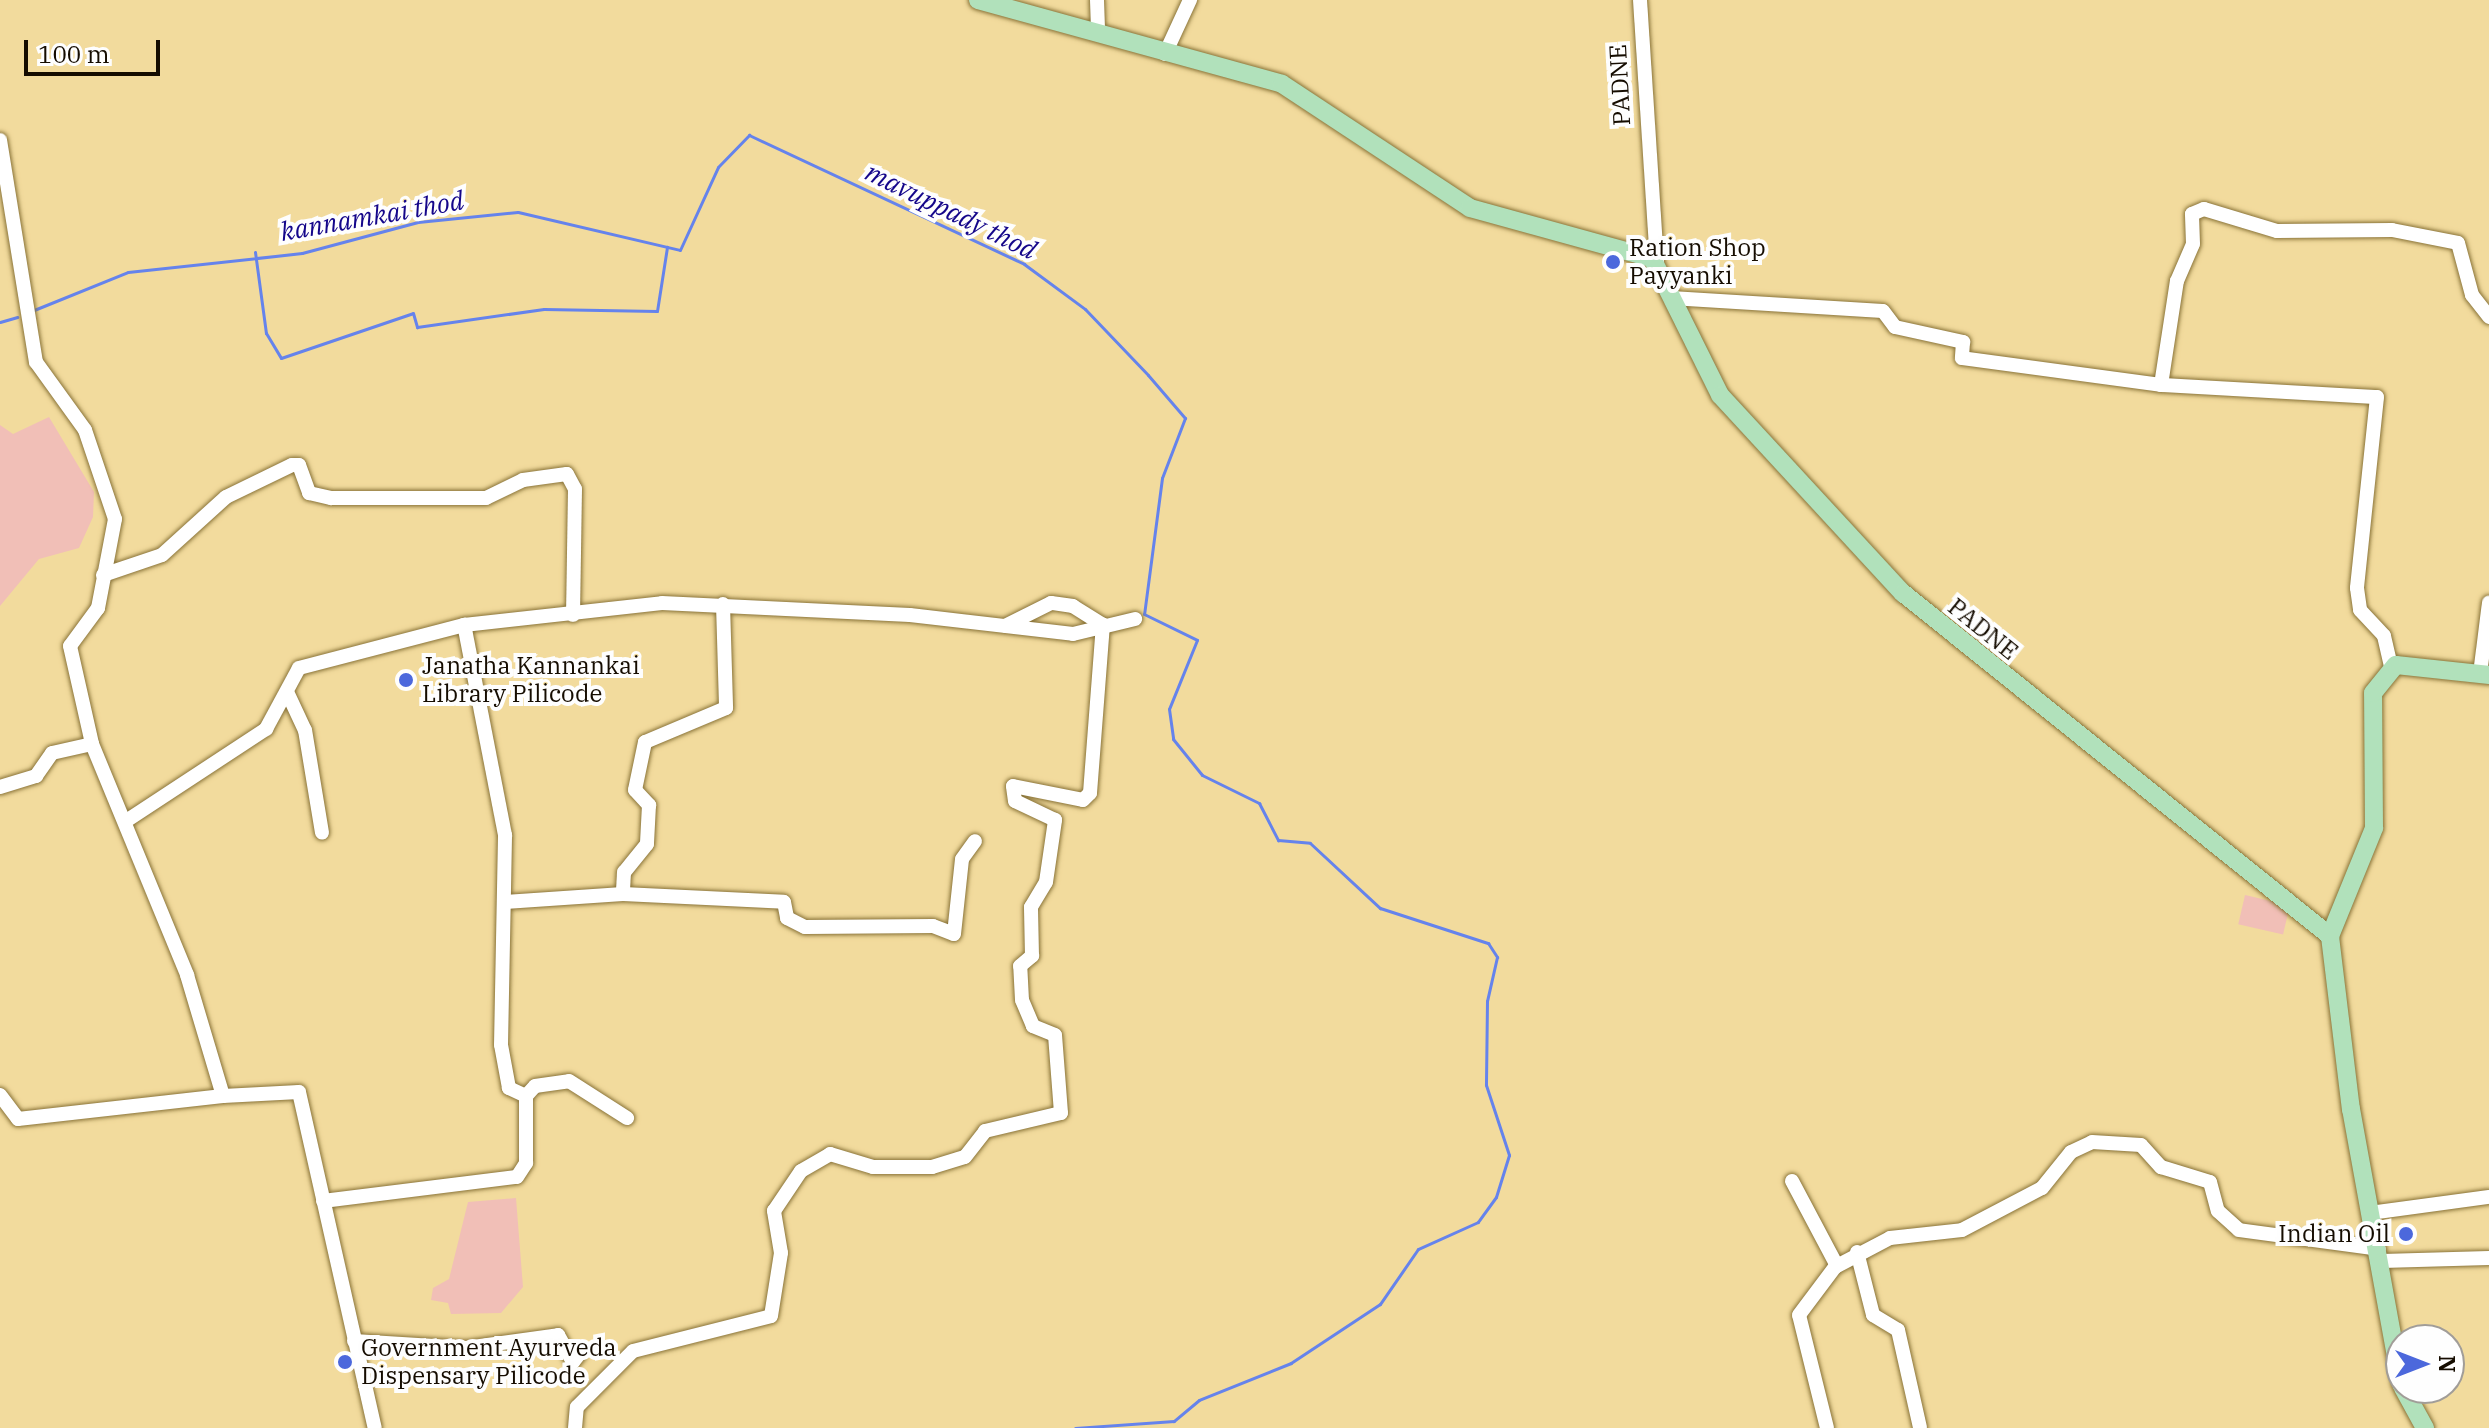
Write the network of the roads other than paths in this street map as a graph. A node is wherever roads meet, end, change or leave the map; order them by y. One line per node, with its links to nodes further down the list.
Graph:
1 (978, 0): 5 (main road)
2 (1097, 0): 5 (street)
3 (1190, 0): 6 (street)
4 (1640, 0): 8 (street, PADNE)
5 (1098, 34): 6 (main road)
6 (1165, 54): 8 (main road)
7 (0, 140): 12 (street)
8 (1657, 262): 9 (main road, PADNE)
9 (1671, 298): 11 (street); 30 (main road, PADNE)
10 (2489, 317): 11 (street)
11 (2161, 385): 20 (street)
12 (103, 575): 15 (street); 23 (street)
13 (2489, 603): 21 (street)
14 (723, 604): 15 (street); 18 (street); 28 (street)
15 (573, 615): 17 (street)
16 (1135, 619): 19 (street)
17 (464, 625): 22 (street); 29 (street)
18 (1005, 626): 19 (street); 19 (street)
19 (1103, 631): 48 (street)
20 (2392, 670): 21 (main road); 30 (main road)
21 (2485, 675)
22 (288, 694): 25 (street); 26 (street)
23 (92, 744): 24 (street); 25 (street)
24 (0, 787)
25 (126, 821): 32 (street)
26 (322, 833)
27 (975, 841): 28 (street)
28 (623, 894): 29 (street)
29 (505, 902): 33 (street)
30 (2330, 936): 38 (main road)
31 (0, 1095): 32 (street)
32 (223, 1096): 37 (street)
33 (526, 1096): 34 (street); 37 (street)
34 (627, 1118)
35 (1792, 1181): 42 (street)
36 (2489, 1197): 38 (street)
37 (323, 1201): 44 (street)
38 (2370, 1213): 40 (main road)
39 (1857, 1252): 40 (street); 42 (street); 50 (street)
40 (2381, 1255): 41 (street); 43 (main road)
41 (2489, 1258)
42 (1837, 1266): 49 (street)
43 (2392, 1324)
44 (354, 1341): 45 (street); 47 (street)
45 (580, 1353)
46 (2420, 1421): 51 (main road)
47 (375, 1428)
48 (575, 1428)
49 (1827, 1428)
50 (1920, 1428)
51 (2435, 1428)

